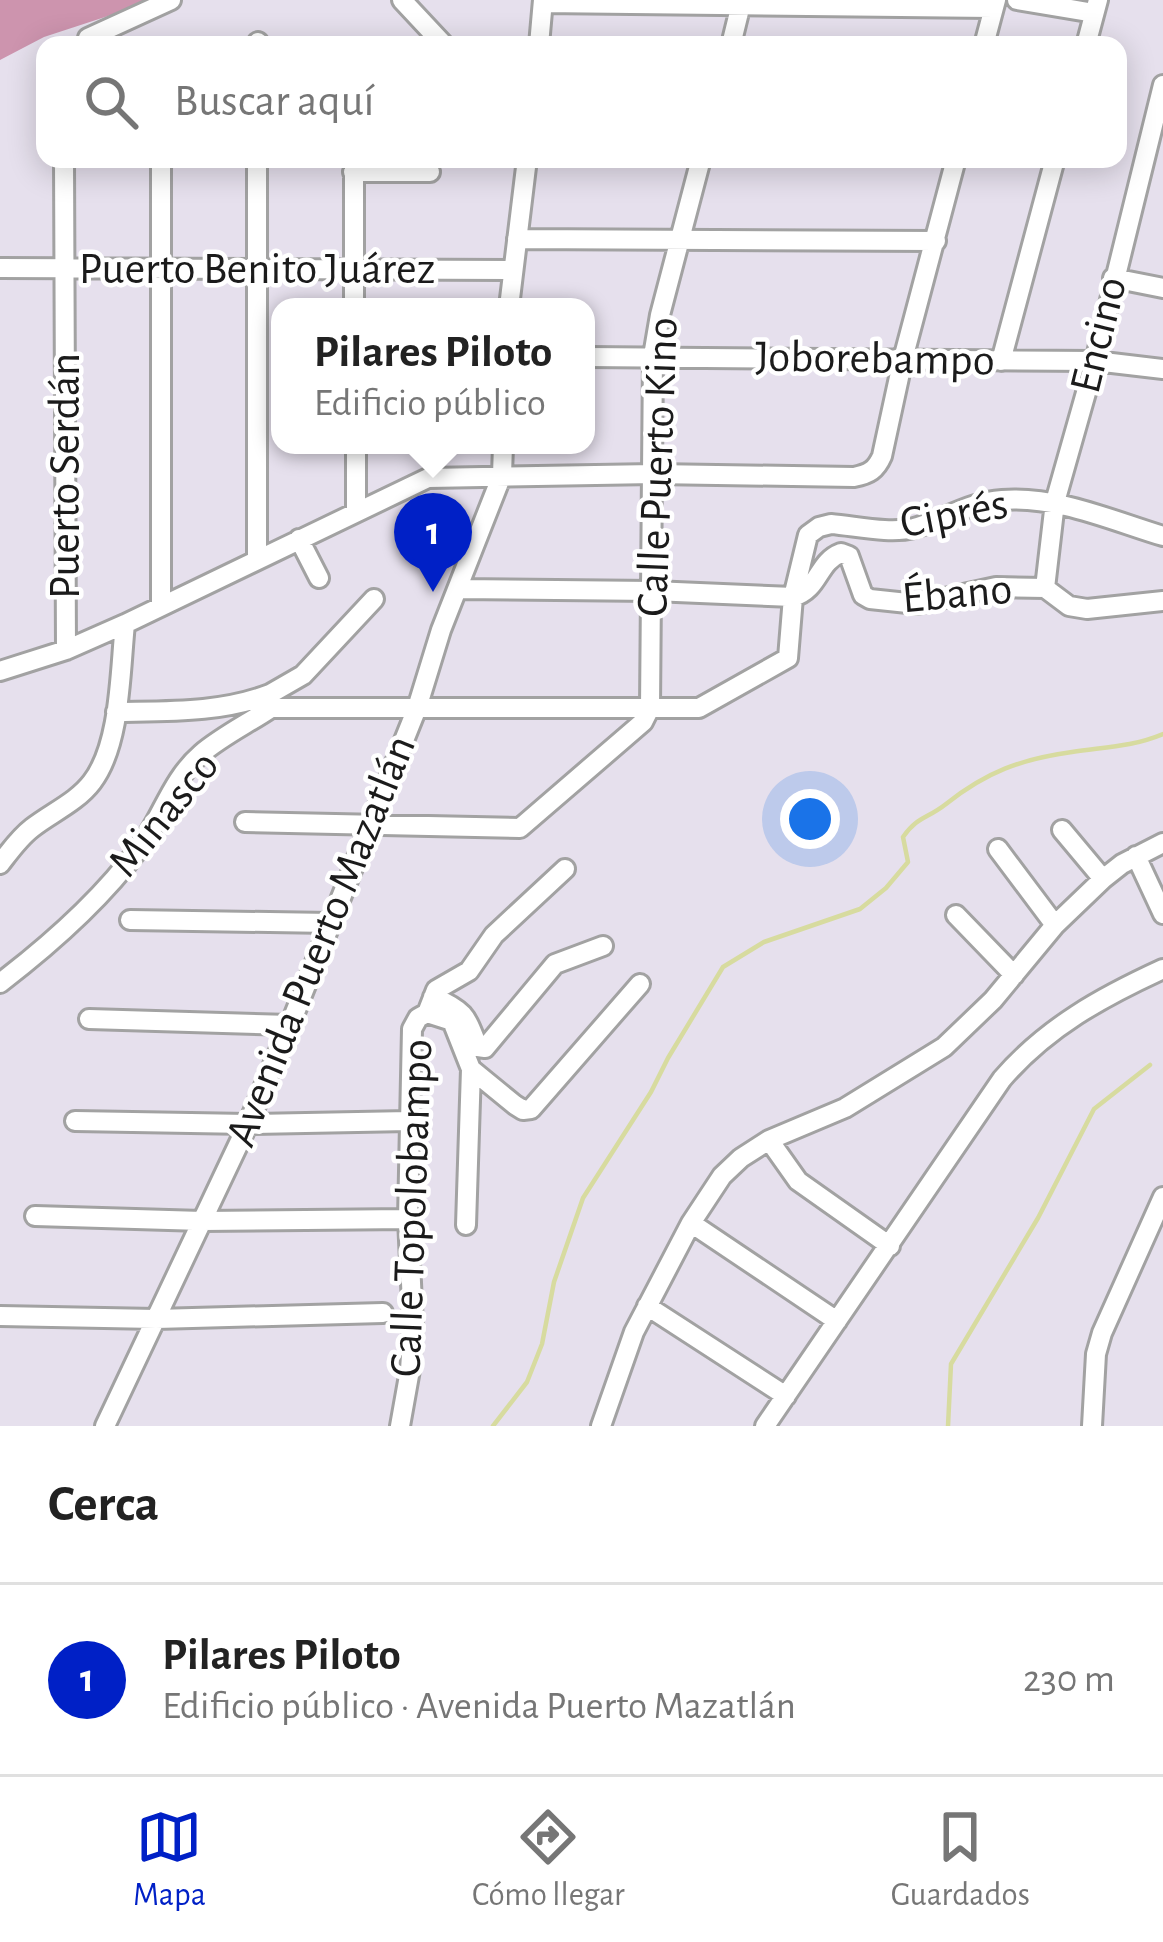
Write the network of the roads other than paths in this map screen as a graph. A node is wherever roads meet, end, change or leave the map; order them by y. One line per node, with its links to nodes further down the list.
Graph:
1 (171, 0): 8 (street)
2 (402, 0): 9 (street)
3 (1017, 0): 7 (street)
4 (543, 2): 5 (street); 10 (street)
5 (741, 3): 6 (street); 11 (street)
6 (994, 4): 12 (street)
7 (1096, 6): 13 (street)
8 (92, 36)
9 (436, 36)
10 (540, 36)
11 (732, 36)
12 (986, 36)
13 (1088, 36)
14 (1163, 85): 15 (street, Encino)
15 (1159, 119): 35 (street, Encino)
16 (64, 168): 30 (street, Puerto Serdán)
17 (161, 168): 31 (street)
18 (257, 168): 32 (street)
19 (354, 168): 33 (street)
20 (387, 168): 25 (street)
21 (526, 168): 26 (street)
22 (699, 168): 27 (street, Calle Puerto Kino)
23 (954, 168): 28 (street)
24 (1053, 168): 42 (street)
25 (430, 172)
26 (517, 239): 27 (street); 34 (street)
27 (680, 241): 28 (street); 39 (street, Calle Puerto Kino)
28 (936, 241): 41 (street)
29 (0, 268): 30 (street, Puerto Benito Juárez)
30 (65, 268): 31 (street, Puerto Benito Juárez); 63 (street, Puerto Serdán)
31 (161, 269): 32 (street, Puerto Benito Juárez); 61 (street)
32 (256, 269): 33 (street, Puerto Benito Juárez); 53 (street)
33 (352, 269): 34 (street, Puerto Benito Juárez); 37 (street)
34 (513, 270): 38 (street)
35 (1113, 278): 36 (street); 43 (street, Encino)
36 (1163, 288)
37 (354, 298)
38 (510, 298)
39 (653, 356): 40 (street, Joborebampo); 41 (street, Joborebampo); 47 (street, Calle Puerto Kino)
40 (595, 357)
41 (903, 359): 42 (street, Joborebampo); 47 (street)
42 (1000, 361): 43 (street, Joborebampo)
43 (1095, 361): 44 (street, Joborebampo); 49 (street, Encino)
44 (1163, 369)
45 (356, 454): 50 (street)
46 (503, 454): 48 (street, Avenida Puerto Mazatlán)
47 (653, 474): 48 (street); 57 (street, Calle Puerto Kino)
48 (502, 475): 50 (street); 56 (street, Avenida Puerto Mazatlán)
49 (1055, 502): 51 (street, Ciprés); 55 (street, Encino); 58 (street, Ciprés)
50 (356, 511): 52 (street)
51 (1163, 536)
52 (299, 539): 53 (street); 54 (street)
53 (257, 560): 61 (street)
54 (319, 578)
55 (1045, 588): 58 (street, Ébano); 60 (street, Ébano)
56 (458, 589): 57 (street); 66 (street, Avenida Puerto Mazatlán)
57 (653, 591): 58 (street); 67 (street, Calle Puerto Kino)
58 (793, 598): 67 (street)
59 (374, 599): 65 (street, Minasco)
60 (1163, 601)
61 (161, 606): 62 (street)
62 (125, 624): 63 (street); 68 (street)
63 (65, 650): 64 (street)
64 (0, 671)
65 (271, 701): 66 (street); 68 (street); 86 (street, Minasco)
66 (417, 708): 67 (street); 70 (street, Avenida Puerto Mazatlán)
67 (650, 708): 70 (street)
68 (116, 712): 75 (street)
69 (245, 822): 70 (street)
70 (370, 826): 81 (street, Avenida Puerto Mazatlán)
71 (1062, 830): 77 (street)
72 (1163, 843): 74 (street)
73 (998, 849): 82 (street)
74 (1136, 856): 77 (street); 78 (street)
75 (0, 864)
76 (566, 869): 88 (street)
77 (1103, 879): 82 (street)
78 (1163, 914)
79 (956, 915): 85 (street)
80 (130, 920): 81 (street)
81 (331, 923): 90 (street, Avenida Puerto Mazatlán)
82 (1055, 925): 85 (street)
83 (603, 946): 88 (street)
84 (1163, 969): 102 (street)
85 (1014, 975): 95 (street)
86 (0, 983)
87 (640, 984): 91 (street)
88 (430, 1005): 91 (street, Calle Topolobampo); 93 (street, Calle Topolobampo)
89 (89, 1019): 90 (street)
90 (290, 1024): 94 (street, Avenida Puerto Mazatlán)
91 (471, 1069): 101 (street, Calle Topolobampo)
92 (76, 1121): 94 (street)
93 (409, 1121): 94 (street); 98 (street, Calle Topolobampo)
94 (248, 1124): 99 (street, Avenida Puerto Mazatlán)
95 (770, 1140): 100 (street); 102 (street)
96 (1163, 1198): 113 (street)
97 (35, 1216): 99 (street)
98 (409, 1219): 99 (street); 110 (street, Calle Topolobampo)
99 (202, 1221): 106 (street, Avenida Puerto Mazatlán)
100 (691, 1222): 103 (street); 107 (street)
101 (466, 1225)
102 (890, 1246): 107 (street)
103 (647, 1306): 108 (street); 111 (street)
104 (383, 1313): 106 (street)
105 (0, 1316): 106 (street)
106 (156, 1319): 109 (street, Avenida Puerto Mazatlán)
107 (837, 1321): 108 (street)
108 (786, 1396): 112 (street)
109 (105, 1426)
110 (400, 1426)
111 (601, 1426)
112 (765, 1426)
113 (1092, 1426)

